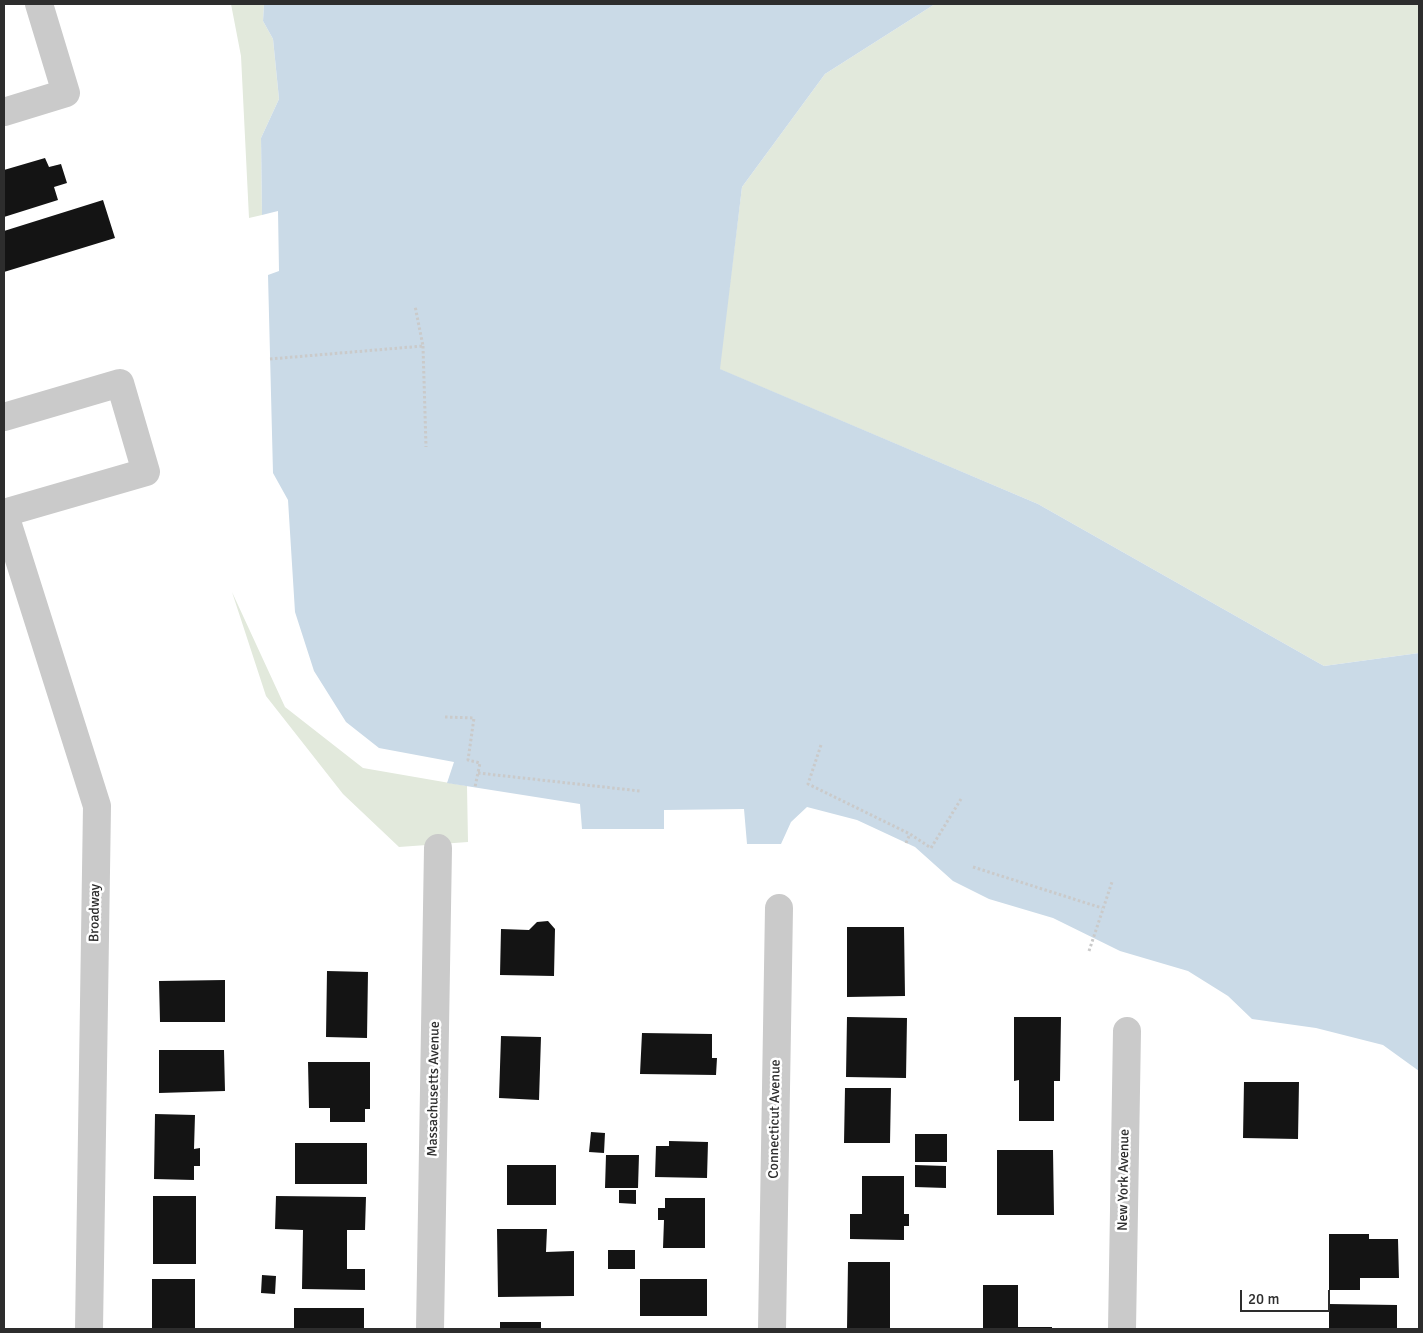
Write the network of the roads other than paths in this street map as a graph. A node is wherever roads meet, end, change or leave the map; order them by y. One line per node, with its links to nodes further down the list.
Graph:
1 (39, 4): 2 (street)
2 (4, 112)
3 (4, 417): 4 (street)
4 (4, 512): 8 (street, Broadway)
5 (438, 848): 9 (street, Massachusetts Avenue)
6 (779, 908): 10 (street, Connecticut Avenue)
7 (1127, 1031): 11 (street, New York Avenue)
8 (89, 1329)
9 (430, 1329)
10 (772, 1329)
11 (1122, 1329)

